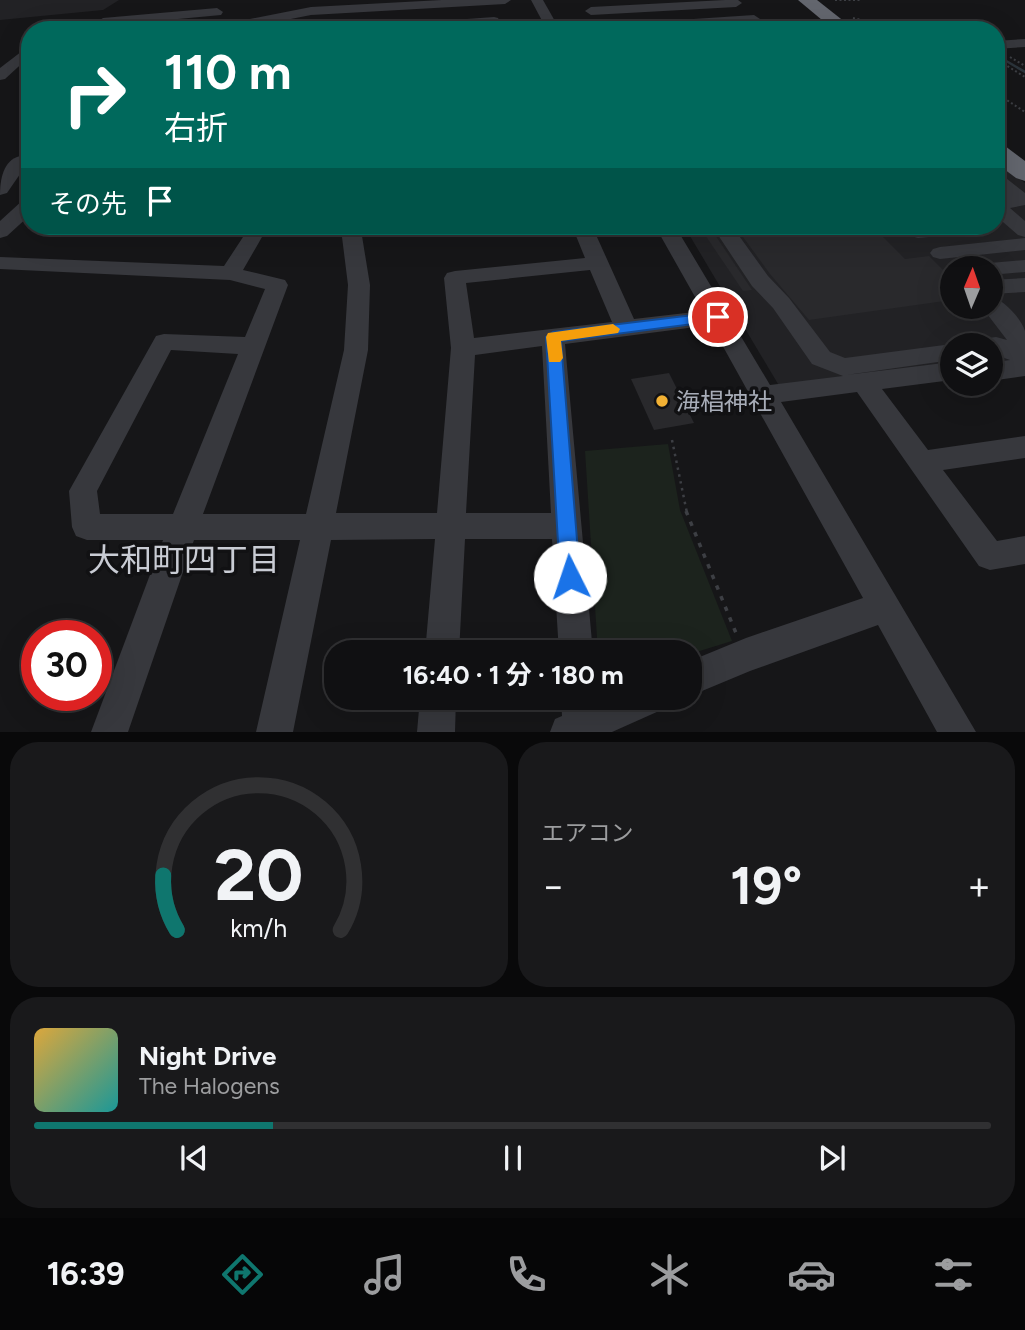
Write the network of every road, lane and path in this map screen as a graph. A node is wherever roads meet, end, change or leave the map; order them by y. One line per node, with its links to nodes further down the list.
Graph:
1 (505, 0): 7 (street)
2 (537, 0): 20 (street)
3 (795, 0): 13 (highway)
4 (806, 0): 13 (highway)
5 (861, 0): 13 (path)
6 (734, 1): 8 (street); 14 (street)
7 (427, 2): 12 (street); 19 (street)
8 (587, 5): 21 (street)
9 (115, 7): 15 (street)
10 (251, 7): 17 (street)
11 (229, 10): 16 (street)
12 (311, 11): 18 (street)
13 (831, 15): 23 (path)
14 (754, 19): 22 (street)
15 (104, 21)
16 (142, 21)
17 (252, 21)
18 (272, 21)
19 (433, 21)
20 (549, 21)
21 (598, 21)
22 (724, 21)
23 (867, 21)
24 (1025, 43): 25 (street)
25 (1005, 44)
26 (21, 49): 27 (street)
27 (10, 50)
28 (21, 56): 30 (street)
29 (1005, 65): 31 (path)
30 (0, 76)
31 (1025, 77)
32 (1005, 99): 33 (path)
33 (1025, 112)
34 (1005, 146): 37 (highway)
35 (1005, 158): 40 (highway)
36 (21, 160): 38 (street)
37 (1025, 160)
38 (0, 162)
39 (21, 165): 42 (street)
40 (1025, 173)
41 (1005, 186): 43 (street)
42 (0, 190)
43 (1005, 204)
44 (21, 212): 45 (street)
45 (0, 232)
46 (254, 235): 59 (street)
47 (351, 235): 83 (street)
48 (586, 235): 56 (street)
49 (670, 235): 63 (street)
50 (728, 235): 70 (street)
51 (921, 235): 53 (street)
52 (1025, 243): 53 (street)
53 (940, 253): 54 (street)
54 (943, 256)
55 (0, 263): 59 (street)
56 (598, 263): 64 (street); 67 (street)
57 (1025, 266): 58 (street)
58 (1003, 268)
59 (230, 273): 66 (street)
60 (1025, 285): 61 (street)
61 (1003, 286)
62 (1003, 316): 69 (street)
63 (718, 317): 64 (street); 78 (street)
64 (626, 328): 65 (street)
65 (553, 337): 67 (street); 84 (street)
66 (253, 346): 85 (street); 85 (street)
67 (463, 348): 82 (street)
68 (1003, 349): 71 (street)
69 (1025, 349)
70 (940, 354)
71 (1025, 360): 72 (street)
72 (1003, 364)
73 (1025, 368): 74 (street)
74 (1003, 371)
75 (940, 373): 78 (street)
76 (940, 380): 77 (street)
77 (869, 390): 78 (street); 81 (street)
78 (765, 399): 87 (street)
79 (672, 440): 90 (path)
80 (1025, 447): 81 (street)
81 (923, 462): 86 (street)
82 (451, 525): 83 (street); 84 (street); 88 (street)
83 (317, 526): 85 (street); 96 (street)
84 (566, 526): 89 (street)
85 (183, 527): 95 (street)
86 (1025, 550)
87 (886, 606): 90 (street); 98 (street)
88 (443, 640)
89 (575, 640)
90 (746, 655): 91 (street)
91 (702, 675)
92 (437, 710): 97 (street)
93 (606, 710): 94 (street)
94 (576, 719)
95 (109, 732)
96 (274, 732)
97 (436, 732)
98 (958, 732)

